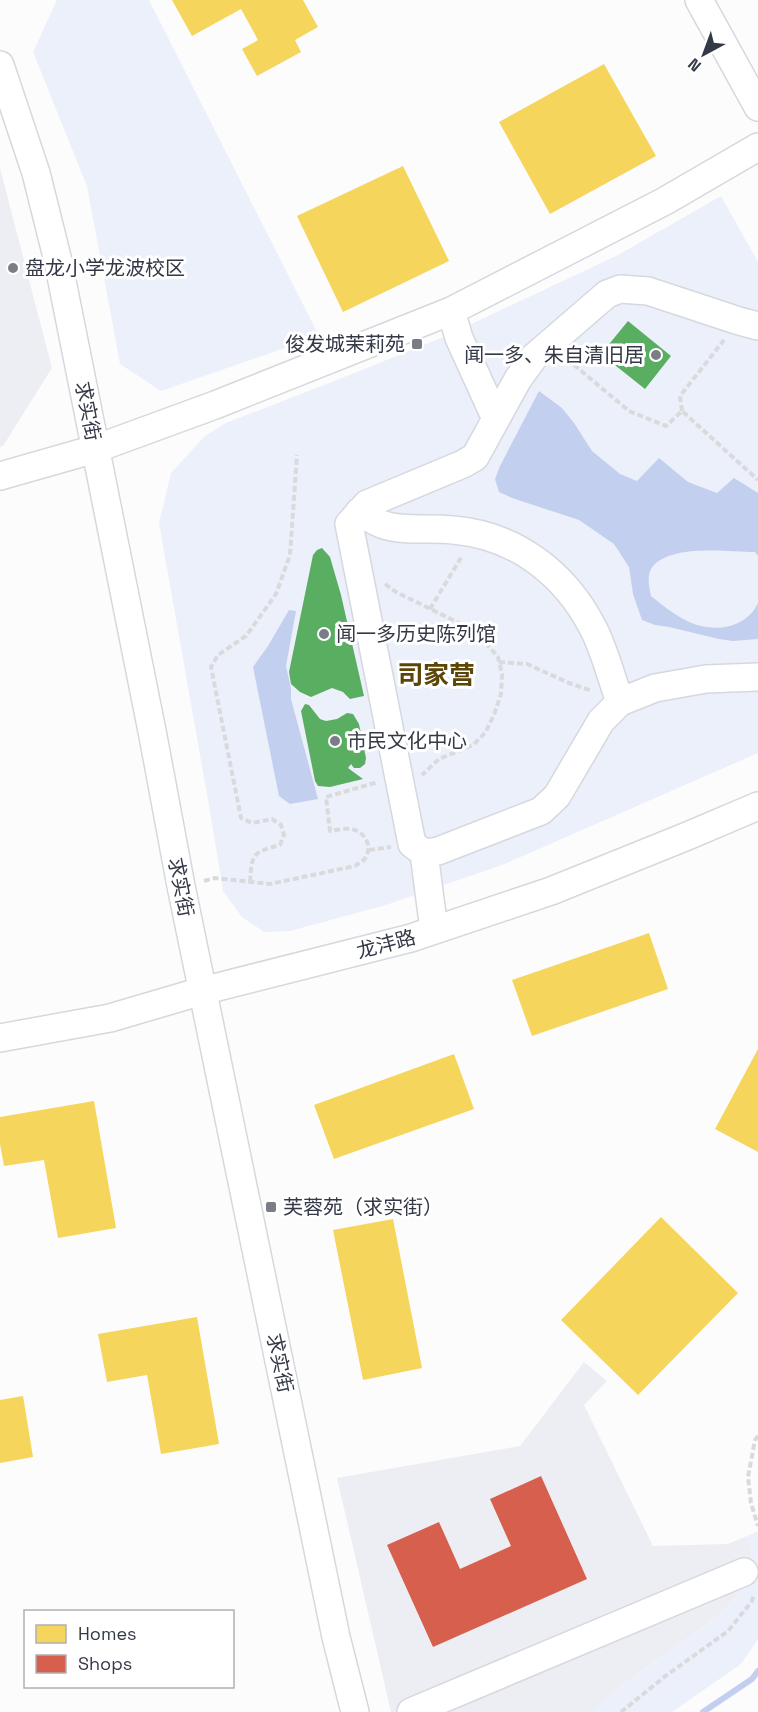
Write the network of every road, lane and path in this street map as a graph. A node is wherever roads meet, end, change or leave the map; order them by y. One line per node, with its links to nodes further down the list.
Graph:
1 (699, 0): 3 (street)
2 (0, 65): 10 (street, 求实街)
3 (758, 107)
4 (758, 147): 5 (street)
5 (451, 310): 9 (street); 10 (street)
6 (748, 324): 7 (street); 8 (path)
7 (548, 344): 8 (path); 9 (street)
8 (682, 411): 13 (path)
9 (496, 418): 14 (street)
10 (95, 448): 12 (street); 25 (street, 求实街)
11 (297, 456): 24 (path)
12 (0, 476)
13 (758, 480)
14 (359, 512): 15 (street); 16 (street)
15 (475, 533): 17 (path); 20 (street)
16 (356, 562): 17 (path); 21 (street)
17 (430, 609): 18 (path)
18 (499, 662): 20 (path); 21 (path)
19 (758, 677): 20 (street)
20 (620, 702): 23 (street)
21 (401, 786): 23 (street); 24 (path)
22 (758, 806): 26 (street, 龙沣路)
23 (424, 853): 26 (street)
24 (250, 882): 25 (path)
25 (181, 886): 27 (street, 求实街)
26 (434, 930): 27 (street, 龙沣路)
27 (202, 991): 28 (street, 龙沣路); 32 (street, 求实街)
28 (0, 1038)
29 (758, 1436): 30 (path)
30 (758, 1526)
31 (750, 1581): 33 (street); 34 (path)
32 (355, 1712)
33 (411, 1712)
34 (621, 1712)

